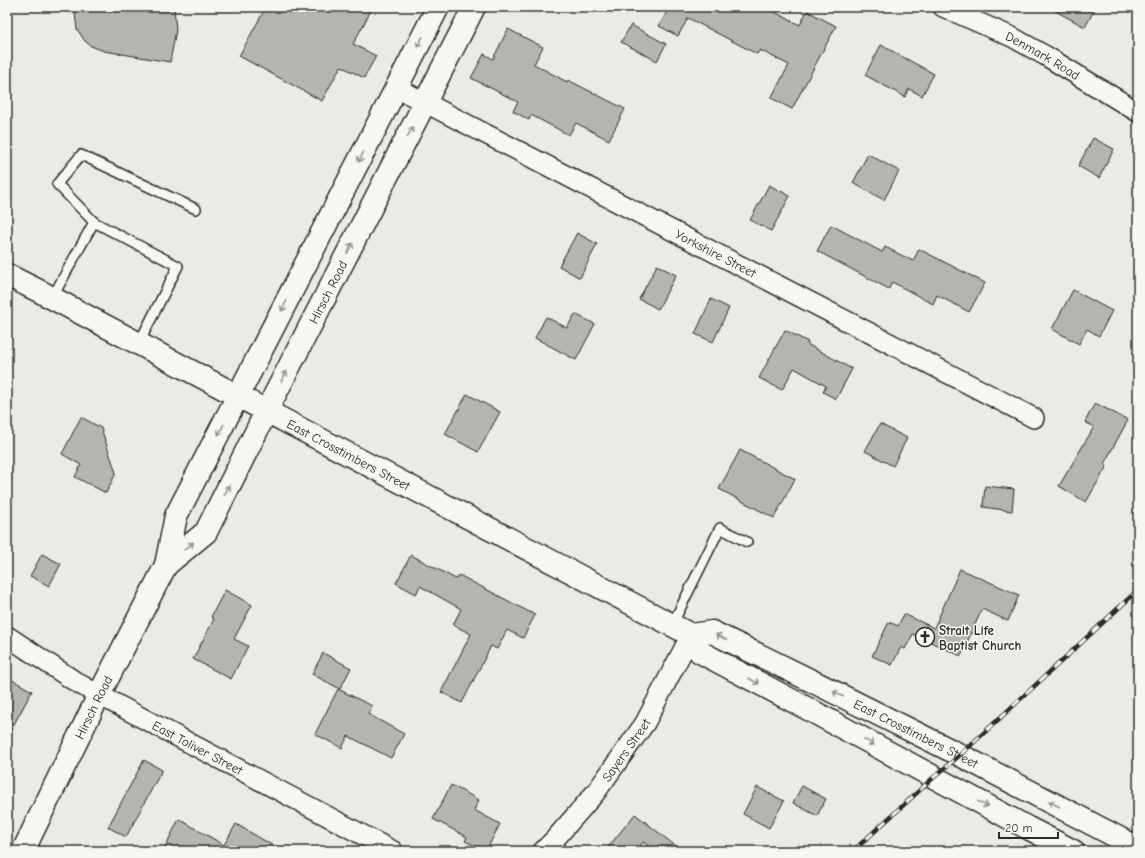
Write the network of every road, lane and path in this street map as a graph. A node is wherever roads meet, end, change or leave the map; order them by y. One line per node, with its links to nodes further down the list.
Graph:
1 (438, 7): 4 (main road, Hirsch Road, one-way to 4)
2 (474, 7): 5 (main road, Hirsch Road)
3 (943, 7): 6 (street, Denmark Road)
4 (397, 88): 5 (street, Yorkshire Street); 12 (main road, Hirsch Road, one-way to 12)
5 (425, 103): 13 (main road, Hirsch Road, one-way to 5); 14 (street, Yorkshire Street)
6 (1138, 112)
7 (196, 209): 8 (lane)
8 (94, 222): 10 (lane); 11 (lane)
9 (7, 276): 10 (main road, East Crosstimbers Street)
10 (52, 298): 11 (main road, East Crosstimbers Street)
11 (139, 343): 12 (main road, East Crosstimbers Street)
12 (238, 395): 13 (main road, East Crosstimbers Street); 16 (main road, Hirsch Road, one-way to 16)
13 (267, 410): 16 (main road, Hirsch Road, one-way to 13); 17 (main road, East Crosstimbers Street)
14 (1034, 418)
15 (747, 542): 17 (lane)
16 (166, 565): 20 (main road, Hirsch Road)
17 (672, 625): 18 (main road, East Crosstimbers Street)
18 (691, 635): 21 (main road, East Crosstimbers Street, one-way to 18); 24 (street, Sayers Street); 25 (main road, one-way to 25)
19 (7, 636): 20 (street, East Toliver Street)
20 (99, 695): 22 (main road, Hirsch Road); 23 (street, East Toliver Street)
21 (1138, 848)
22 (23, 851)
23 (393, 851)
24 (543, 851)
25 (1074, 851)

